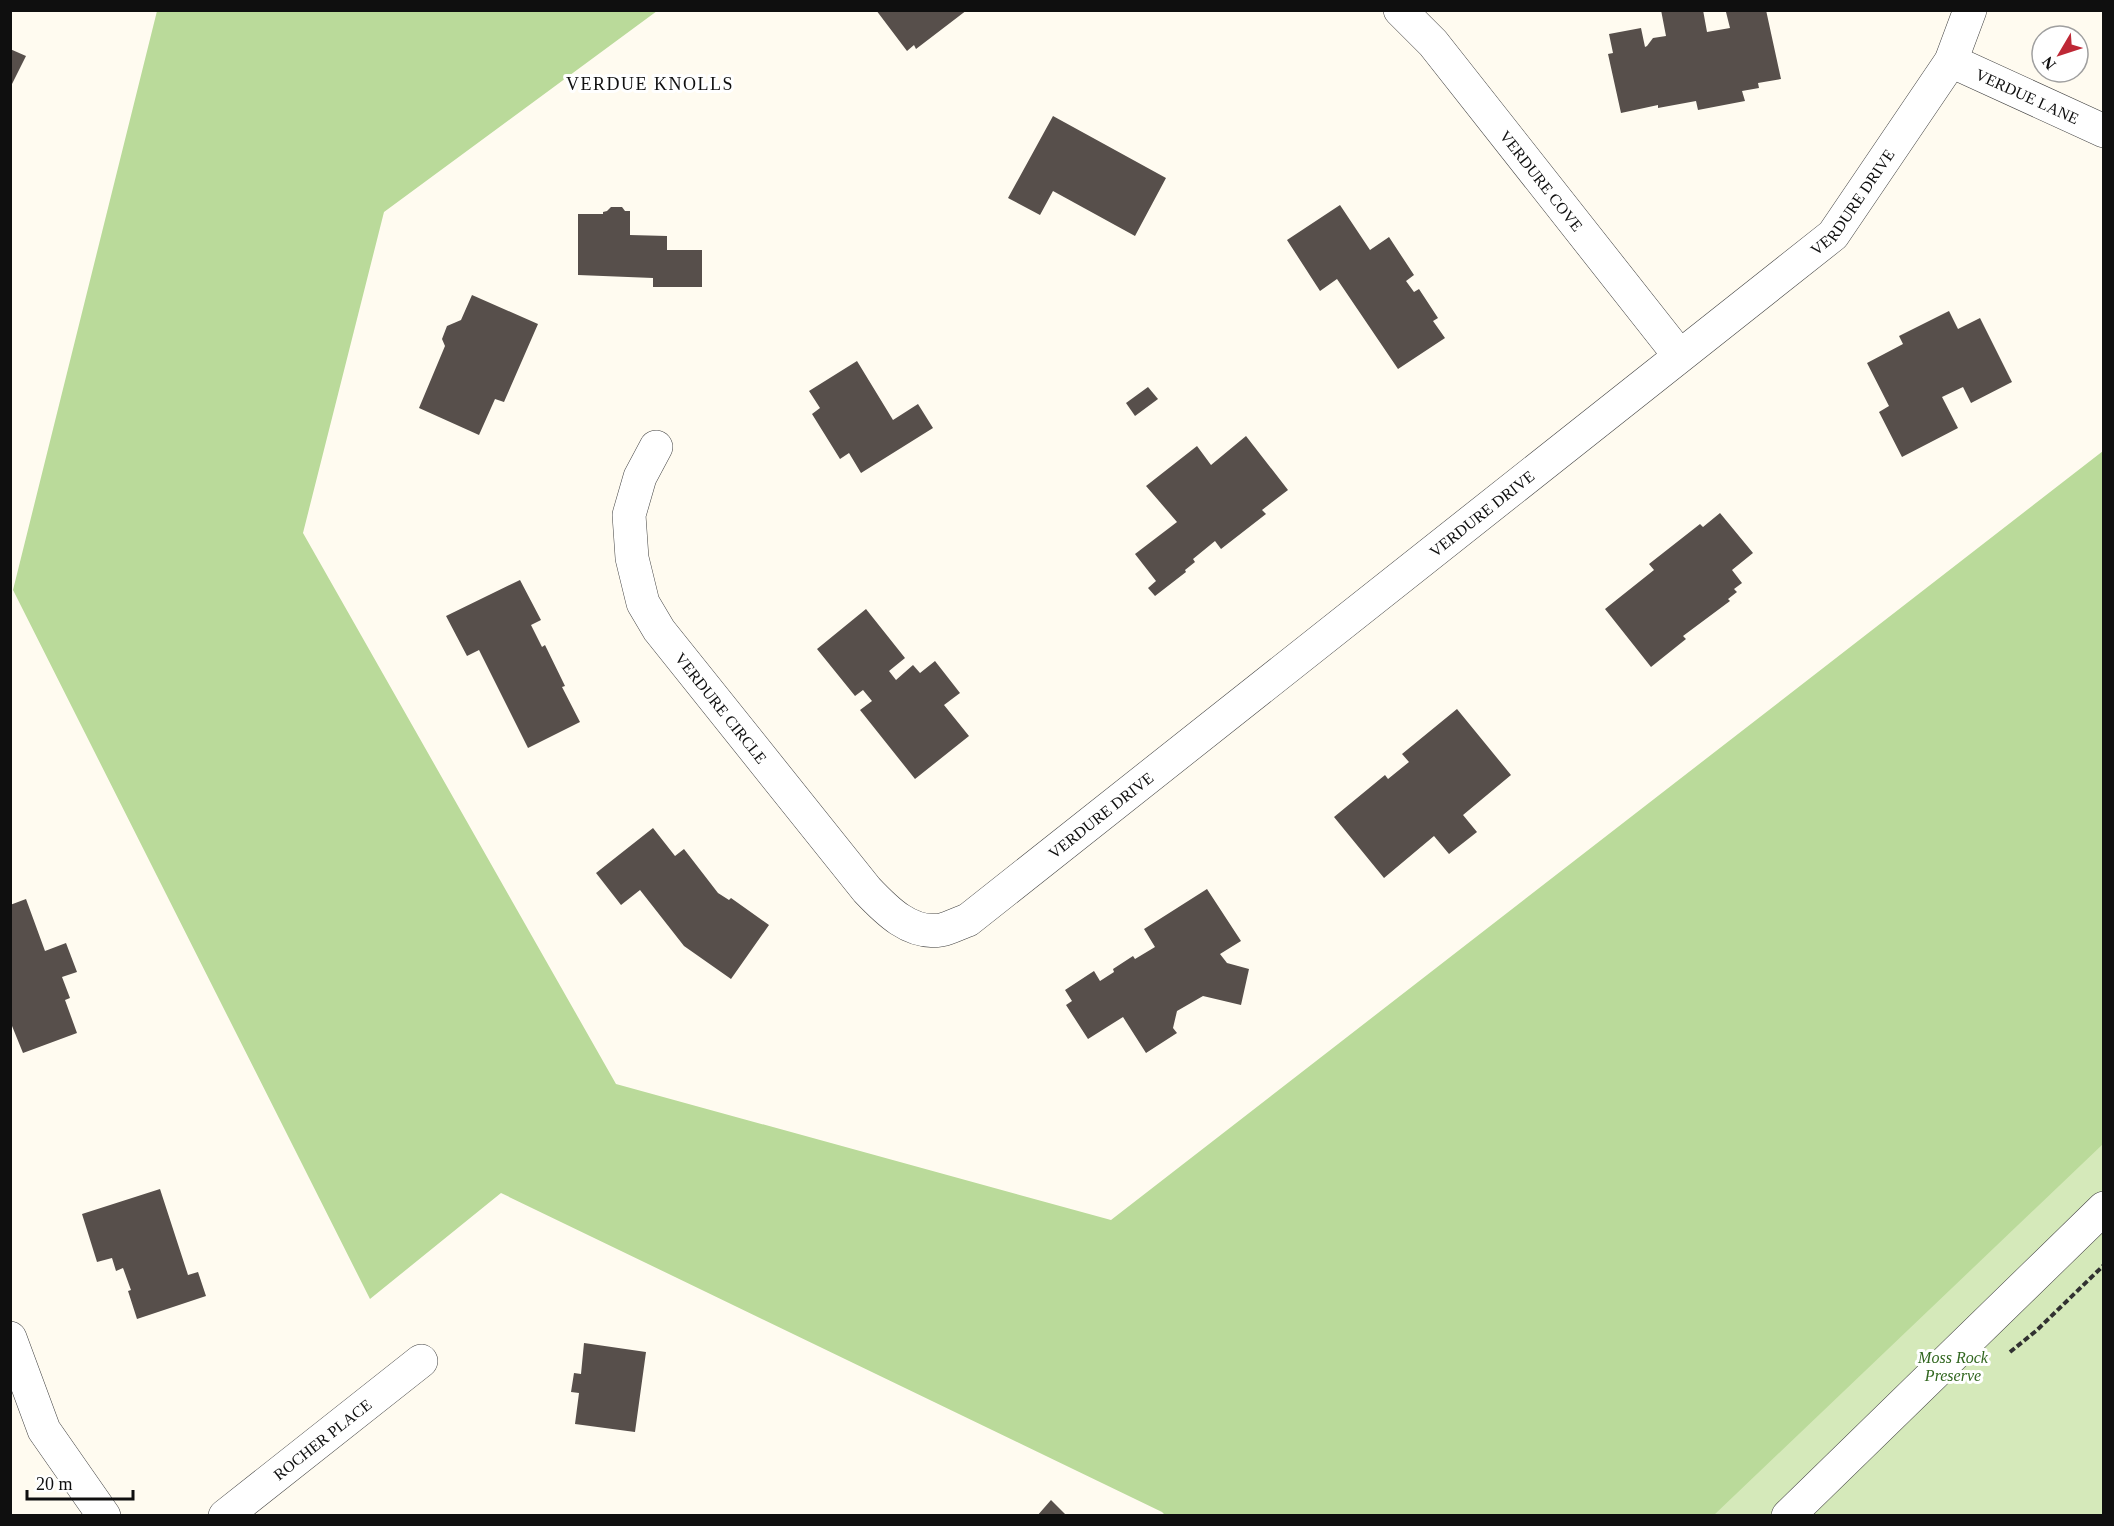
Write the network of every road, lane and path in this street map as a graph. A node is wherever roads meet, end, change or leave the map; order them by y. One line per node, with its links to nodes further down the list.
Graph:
1 (1400, 10): 5 (street, VERDURE COVE)
2 (1970, 10): 3 (street, VERDURE DRIVE)
3 (1951, 61): 4 (street, VERDUE LANE); 5 (street, VERDURE DRIVE)
4 (2103, 131)
5 (1679, 355): 7 (street, VERDURE DRIVE)
6 (656, 447): 7 (street, VERDURE CIRCLE)
7 (913, 927)
8 (2103, 1208): 13 (street)
9 (10, 1338): 11 (street)
10 (421, 1361): 12 (street, ROCHER PLACE)
11 (104, 1515)
12 (225, 1515)
13 (1788, 1515)

